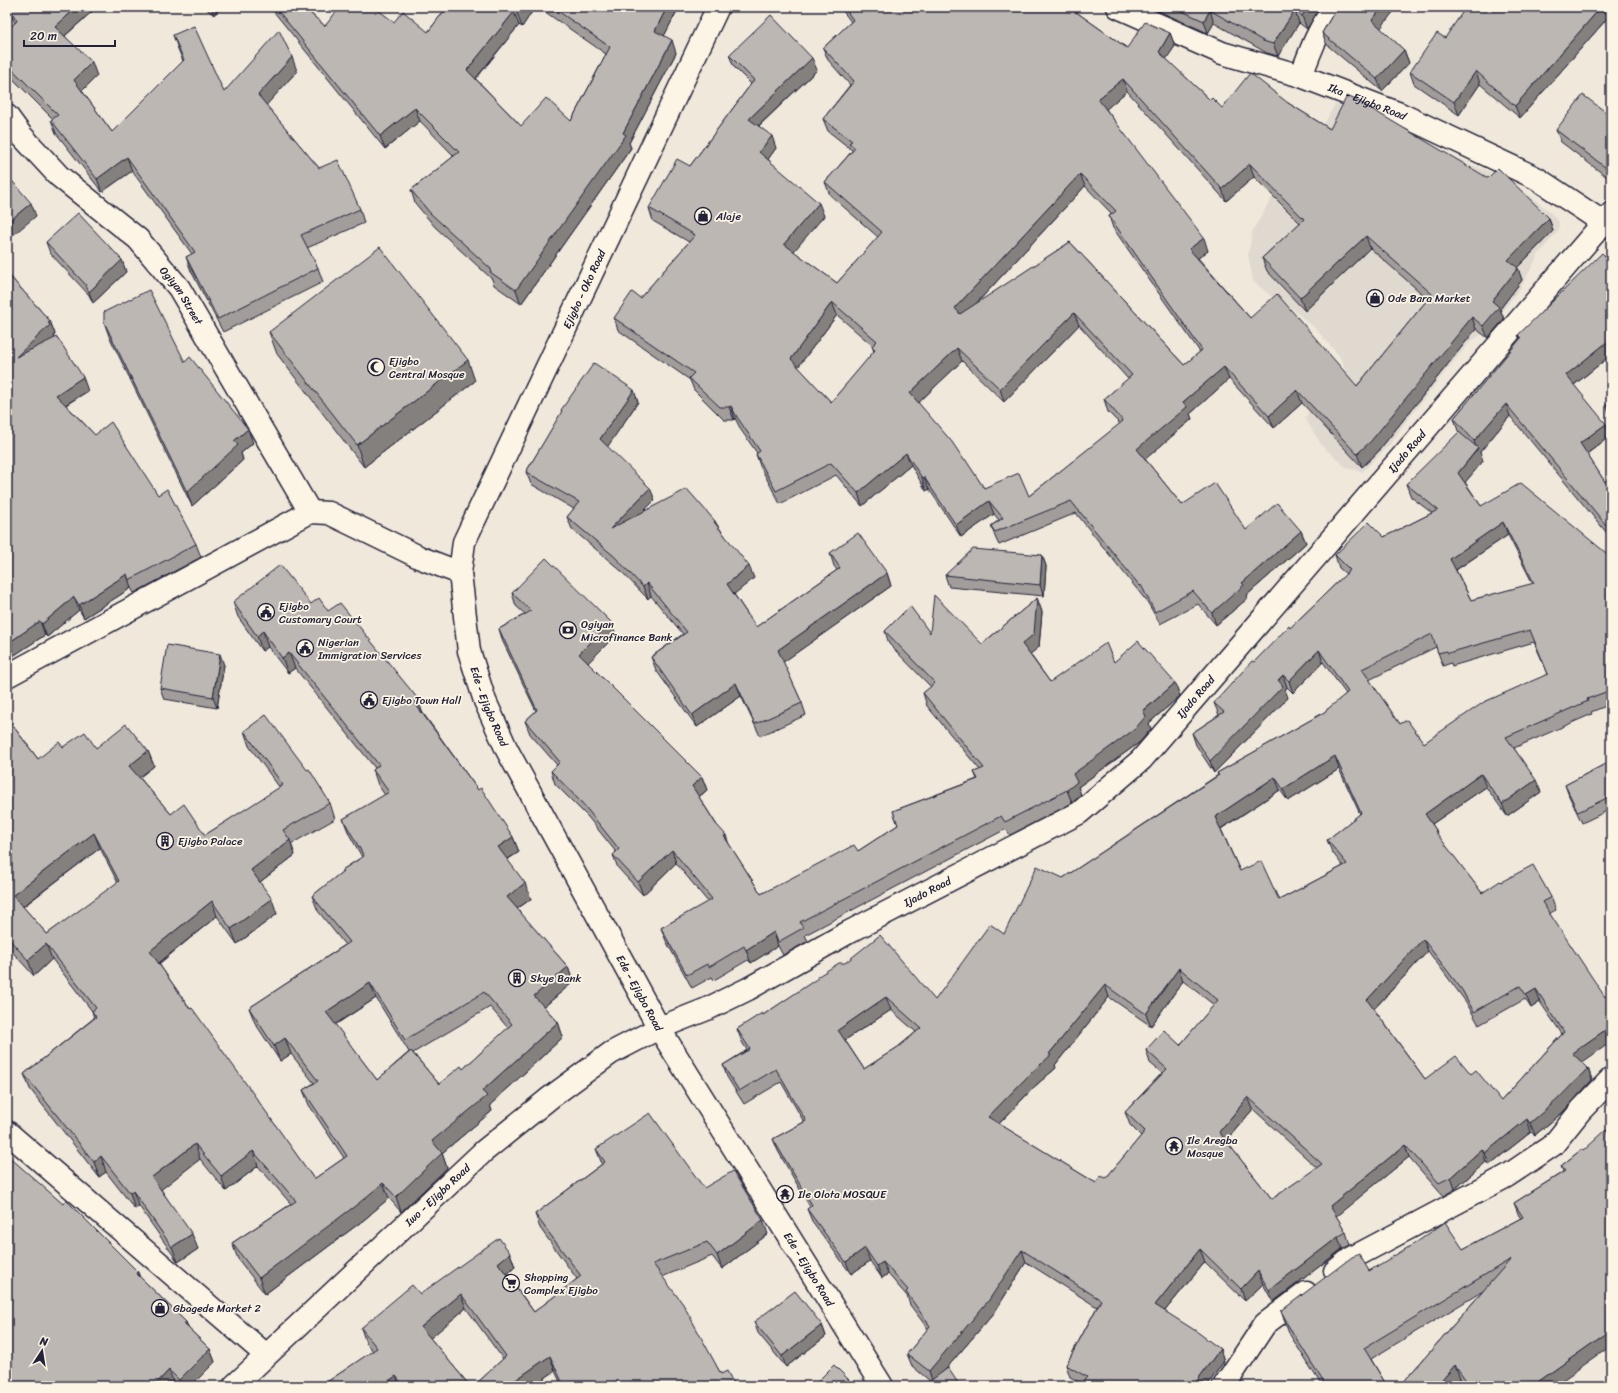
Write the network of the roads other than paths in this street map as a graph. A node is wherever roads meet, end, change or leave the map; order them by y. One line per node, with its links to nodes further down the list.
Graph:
1 (718, 7): 8 (street, Ejigbo - Oko Road)
2 (1118, 7): 4 (street, Ika - Ejigbo Road)
3 (1335, 7): 4 (street)
4 (1301, 76): 6 (street, Ika - Ejigbo Road)
5 (7, 116): 7 (street, Ogiyan Street)
6 (1607, 218): 10 (street, Ijado Road)
7 (310, 512): 8 (street); 9 (street)
8 (460, 573): 10 (street, Ede - Ejigbo Road)
9 (7, 676)
10 (659, 1028): 13 (street, Iwo - Ejigbo Road); 15 (street, Ede - Ejigbo Road)
11 (1611, 1079): 16 (street)
12 (7, 1132): 13 (street)
13 (266, 1355): 14 (street, Iwo - Ejigbo Road)
14 (234, 1386)
15 (882, 1386)
16 (1224, 1386)

